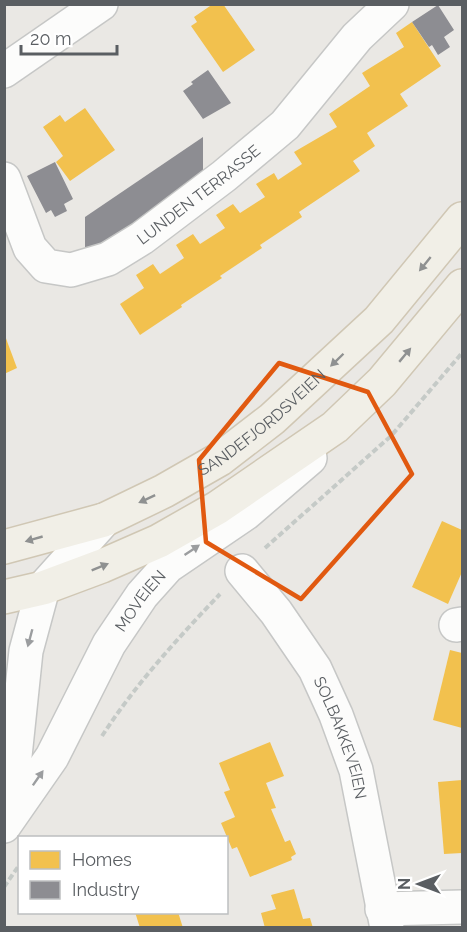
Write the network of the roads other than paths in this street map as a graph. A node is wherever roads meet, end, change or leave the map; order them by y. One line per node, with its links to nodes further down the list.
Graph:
1 (101, 4): 3 (street)
2 (392, 4): 4 (street, LUNDEN TERRASSE)
3 (4, 71)
4 (4, 179)
5 (462, 219): 8 (main road, SANDEFJORDSVEIEN, one-way to 8)
6 (462, 286): 7 (main road, one-way to 6)
7 (335, 427): 11 (main road, one-way to 7); 13 (street, MOVEIEN, one-way to 7)
8 (104, 520): 9 (main road, SANDEFJORDSVEIEN, one-way to 9); 11 (street, MOVEIEN)
9 (4, 547)
10 (242, 571): 15 (street, SOLBAKKEVEIEN)
11 (43, 588): 12 (main road); 13 (street, MOVEIEN, one-way to 13)
12 (4, 597)
13 (4, 824)
14 (462, 907): 15 (street)
15 (385, 918)

